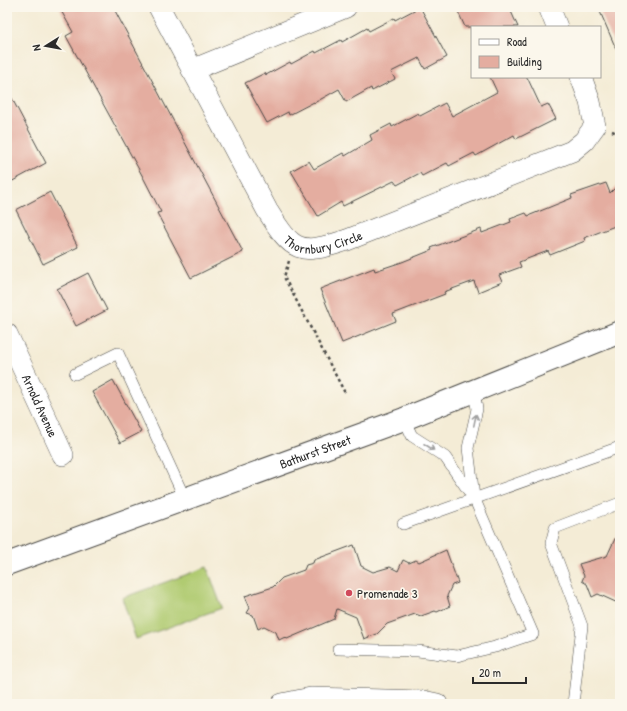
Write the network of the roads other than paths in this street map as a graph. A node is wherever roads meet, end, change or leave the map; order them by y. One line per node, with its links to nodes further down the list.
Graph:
1 (159, 7): 5 (street)
2 (346, 7): 5 (street)
3 (548, 7): 4 (street)
4 (557, 26)
5 (192, 70): 6 (street, Thornbury Circle)
6 (581, 78)
7 (620, 332): 10 (main road, Bathurst Street)
8 (7, 334): 13 (street, Arnold Avenue)
9 (75, 374): 14 (lane)
10 (474, 392): 11 (main road, Bathurst Street); 15 (lane, one-way to 10)
11 (404, 419): 14 (main road, Bathurst Street); 15 (lane, one-way to 15)
12 (620, 447): 15 (lane)
13 (64, 455)
14 (185, 499): 18 (main road, Bathurst Street)
15 (475, 500): 17 (lane); 19 (lane)
16 (620, 503): 22 (lane)
17 (403, 524)
18 (7, 564)
19 (338, 649)
20 (282, 704): 21 (street)
21 (437, 704)
22 (573, 704)

